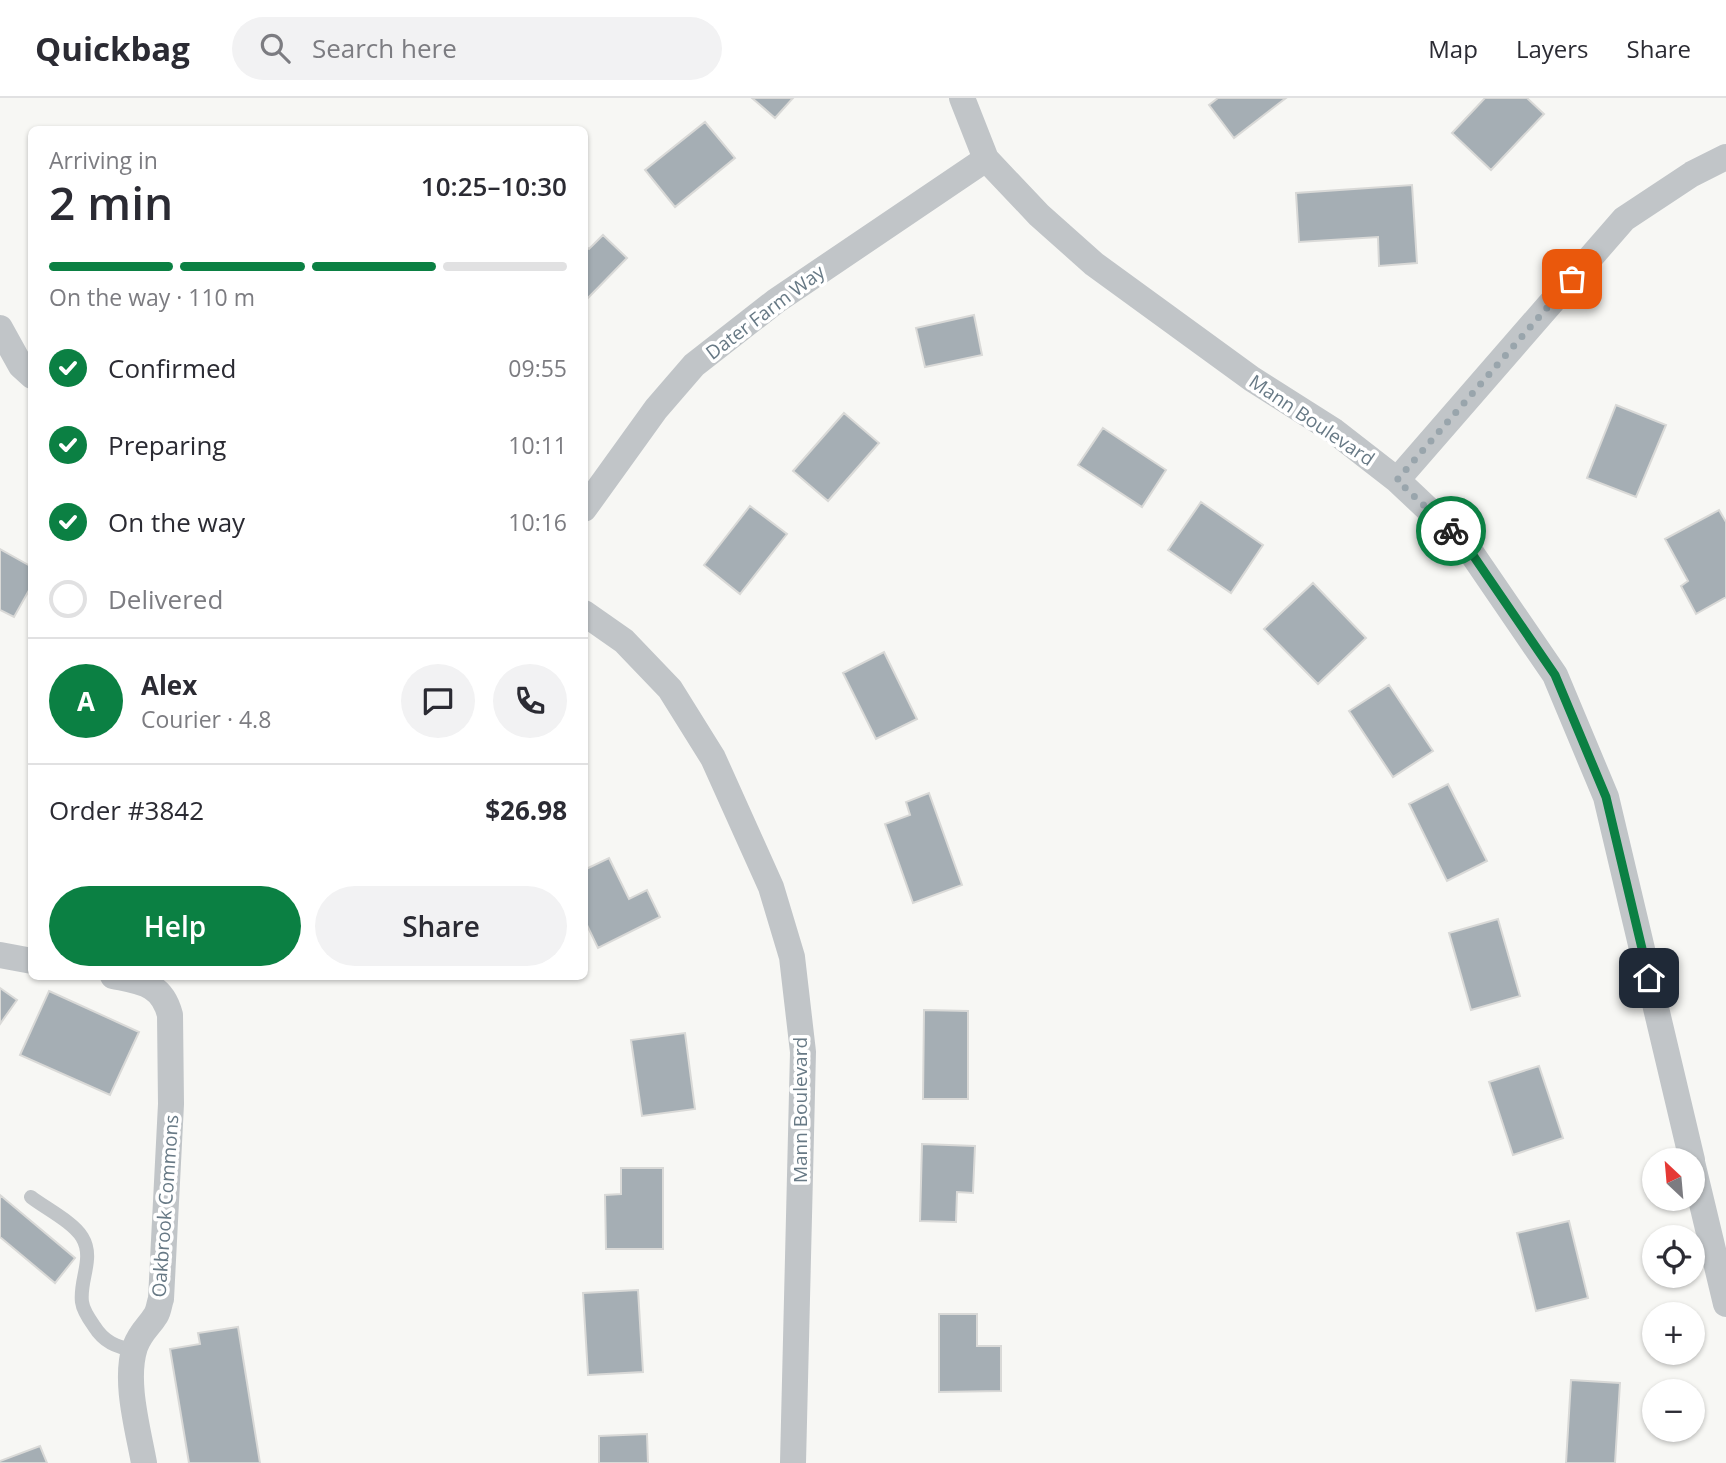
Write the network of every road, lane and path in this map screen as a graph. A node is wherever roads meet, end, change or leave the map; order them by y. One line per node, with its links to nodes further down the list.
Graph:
1 (962, 98): 3 (street, Mann Boulevard)
2 (1726, 157): 6 (street)
3 (986, 159): 6 (street, Mann Boulevard); 7 (street, Dater Farm Way)
4 (0, 328): 5 (street)
5 (28, 372)
6 (1397, 480): 12 (street, Mann Boulevard)
7 (588, 503)
8 (588, 616): 18 (street, Mann Boulevard)
9 (0, 955): 10 (street)
10 (28, 960)
11 (132, 980): 16 (street, Oakbrook Commons)
12 (1689, 1148)
13 (30, 1197): 16 (lane)
14 (1704, 1211): 15 (street, Mann Boulevard)
15 (1726, 1304)
16 (134, 1350): 17 (street, Oakbrook Commons)
17 (144, 1463)
18 (793, 1463)

